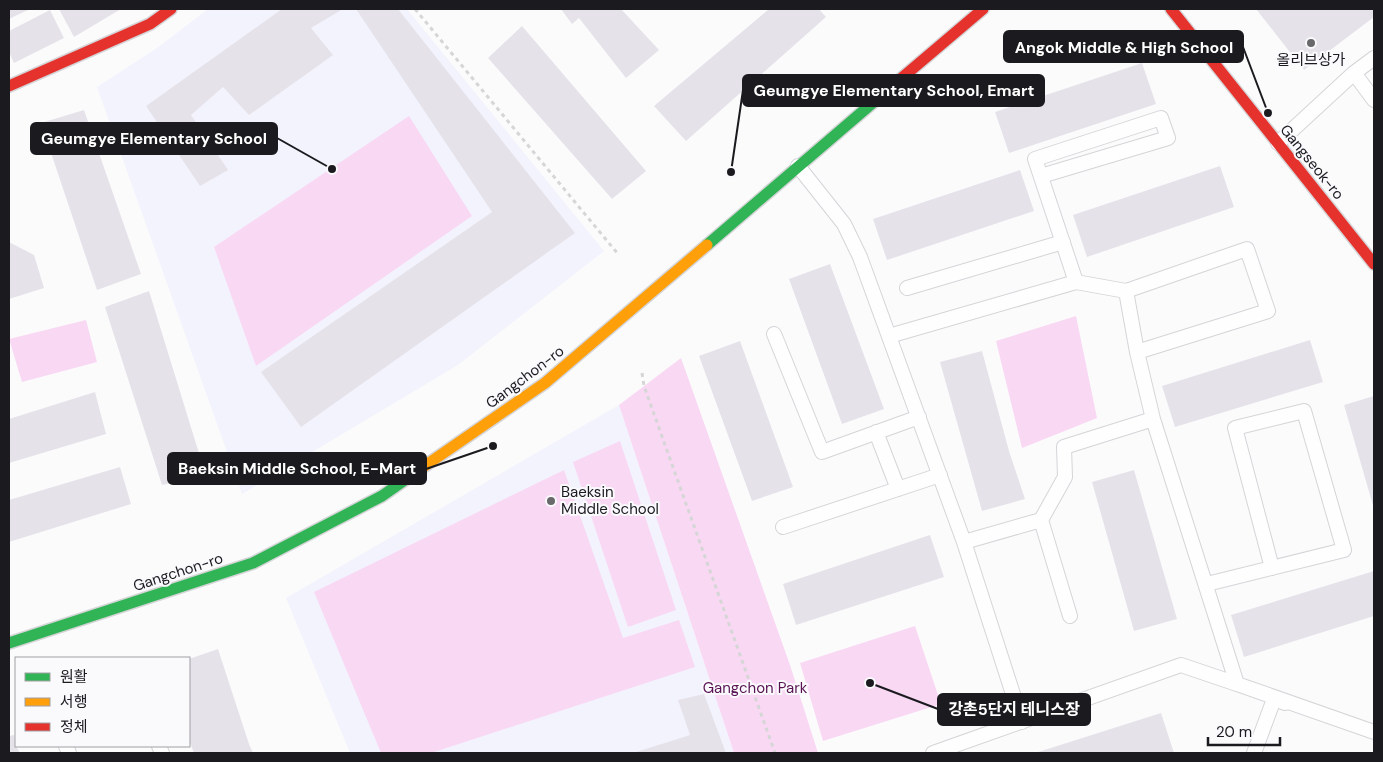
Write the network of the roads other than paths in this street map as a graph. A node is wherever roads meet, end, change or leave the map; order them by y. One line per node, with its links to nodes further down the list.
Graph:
1 (171, 9): 6 (main road)
2 (983, 9): 9 (main road, Gangchon-ro)
3 (1171, 9): 8 (main road, Gangseok-ro)
4 (1374, 58): 5 (lane)
5 (1354, 73): 7 (lane); 8 (lane)
6 (9, 86)
7 (1374, 100)
8 (1278, 143): 12 (main road, Gangseok-ro)
9 (798, 166): 17 (lane); 30 (main road, Gangchon-ro)
10 (1041, 176): 10 (lane); 11 (lane)
11 (1063, 242): 13 (lane); 14 (lane)
12 (1374, 264)
13 (1076, 282): 15 (lane); 17 (lane)
14 (907, 288)
15 (1126, 291): 18 (lane); 18 (lane)
16 (774, 334): 21 (lane)
17 (889, 336): 19 (lane)
18 (1136, 352): 20 (lane)
19 (918, 417): 21 (lane); 22 (lane)
20 (1153, 419): 24 (lane); 28 (lane)
21 (876, 432): 23 (lane)
22 (940, 475): 23 (lane); 26 (lane)
23 (898, 489): 25 (lane)
24 (1041, 520): 26 (lane); 29 (lane)
25 (783, 528)
26 (964, 542): 32 (lane)
27 (1272, 568): 27 (lane); 28 (lane)
28 (1207, 584): 31 (lane)
29 (1070, 616)
30 (9, 642)
31 (1237, 684): 32 (lane); 33 (lane)
32 (1022, 722): 34 (lane)
33 (1374, 733): 35 (lane)
34 (933, 753)
35 (1254, 753)

